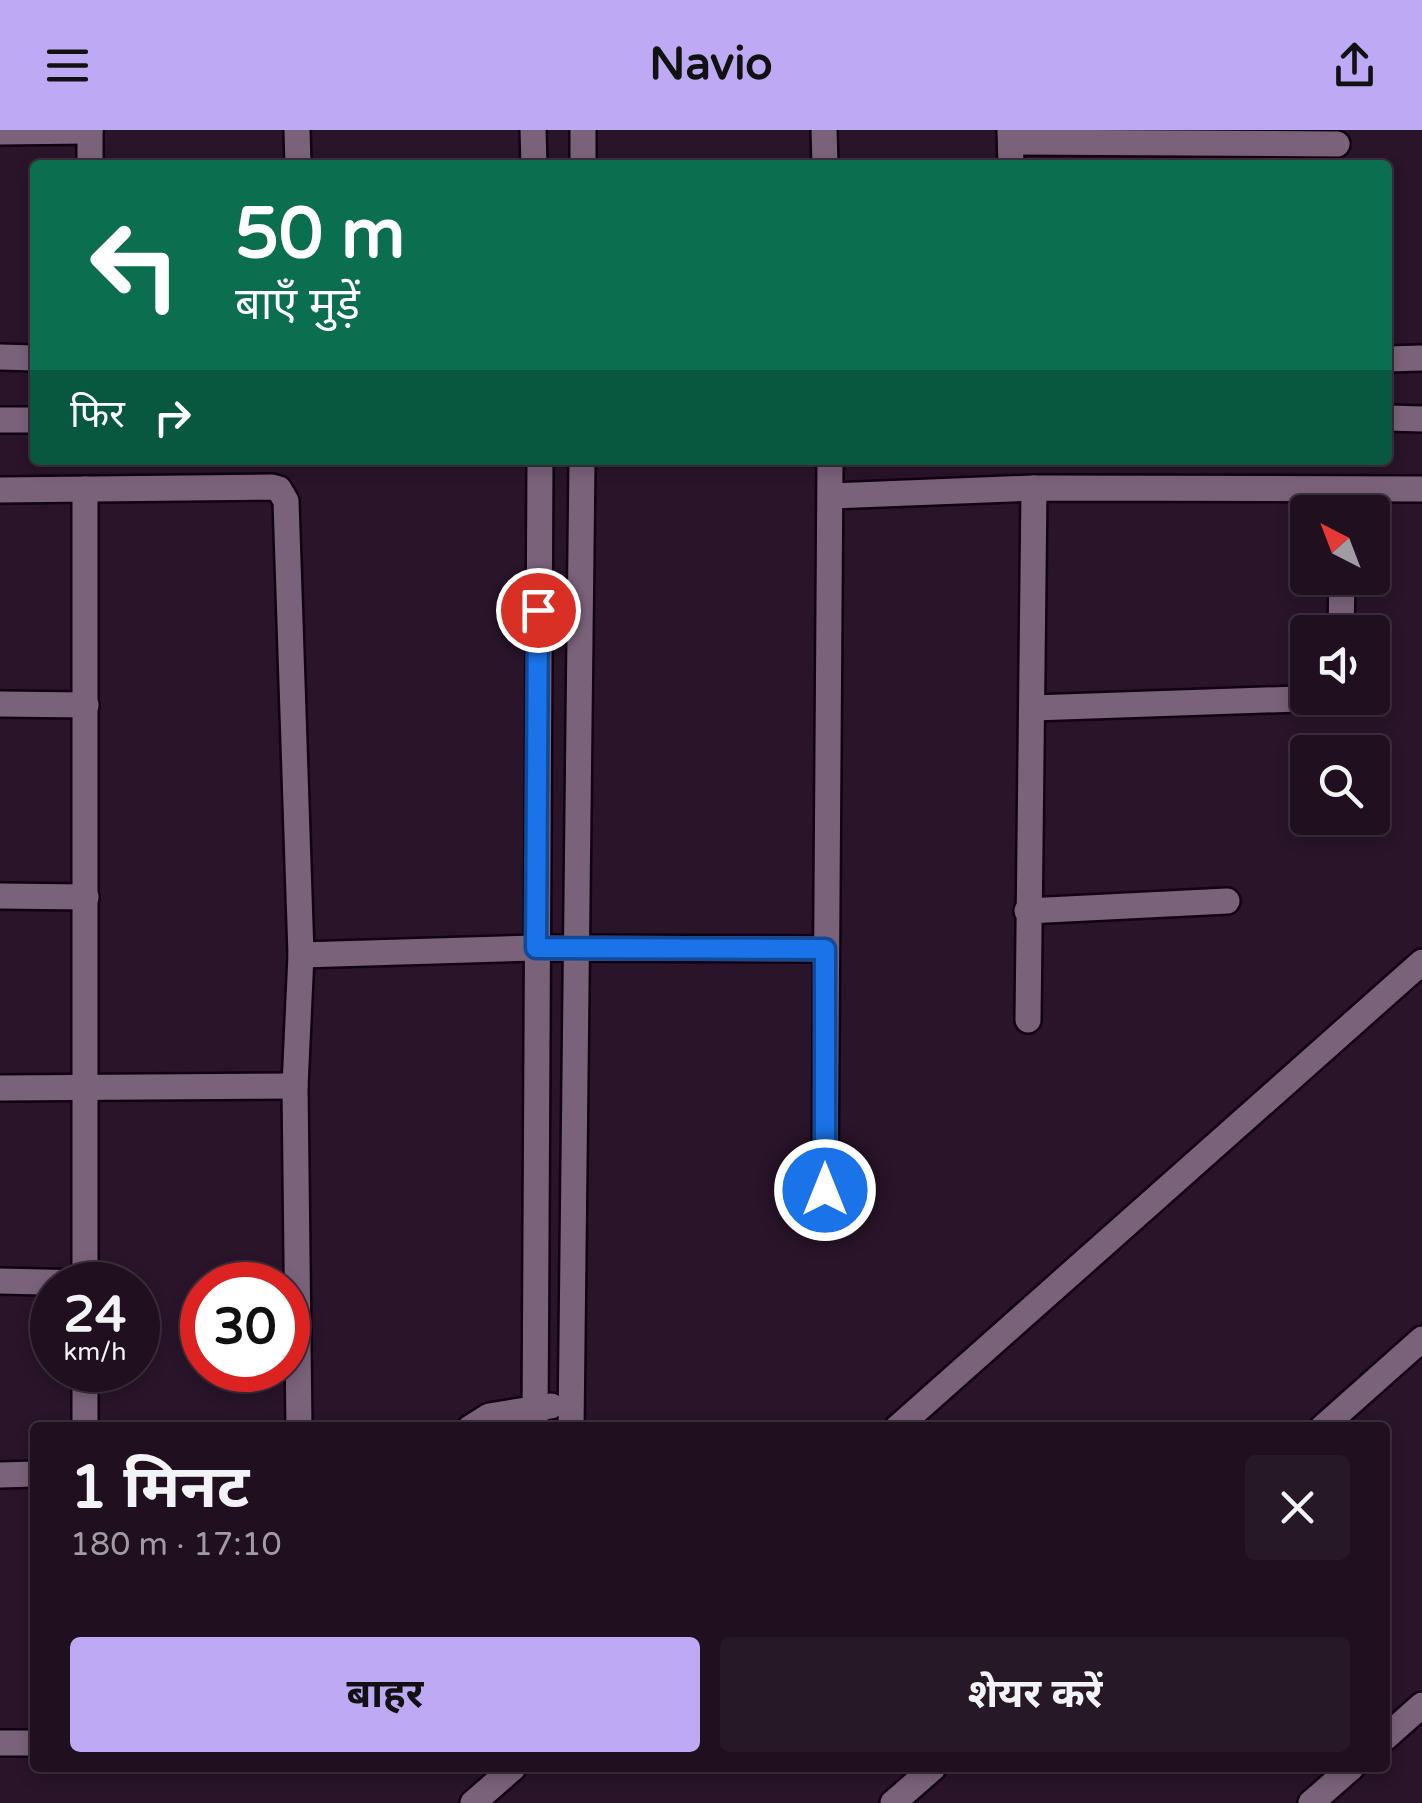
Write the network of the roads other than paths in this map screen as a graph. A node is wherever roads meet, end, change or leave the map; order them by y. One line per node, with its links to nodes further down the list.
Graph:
1 (297, 130): 10 (street)
2 (533, 130): 11 (street)
3 (583, 130): 12 (street)
4 (824, 130): 13 (street)
5 (90, 131): 6 (street); 9 (street)
6 (0, 132)
7 (1011, 146): 8 (street)
8 (1337, 146)
9 (90, 160)
10 (298, 160)
11 (534, 160)
12 (582, 160)
13 (825, 160)
14 (0, 358): 15 (street)
15 (30, 358)
16 (1392, 358): 17 (street)
17 (1422, 358)
18 (1392, 418): 19 (street)
19 (1422, 418)
20 (0, 420): 21 (street)
21 (30, 420)
22 (540, 465): 40 (street)
23 (582, 465): 41 (street)
24 (830, 465): 30 (street)
25 (1034, 488): 30 (street); 31 (street); 35 (street)
26 (1422, 489): 29 (street)
27 (0, 490): 28 (street)
28 (84, 490): 34 (street); 43 (street)
29 (1382, 495)
30 (831, 496): 42 (street)
31 (1290, 499)
32 (1290, 699): 35 (street)
33 (0, 704): 34 (street)
34 (86, 705): 37 (street)
35 (1032, 708): 39 (street)
36 (0, 896): 37 (street)
37 (86, 897): 47 (street)
38 (1227, 902): 39 (street)
39 (1026, 911): 45 (street)
40 (536, 948): 41 (street); 43 (street); 56 (street)
41 (578, 948): 42 (street); 55 (street)
42 (825, 949): 49 (street)
43 (300, 955): 46 (street)
44 (1422, 962): 60 (street)
45 (1028, 1020)
46 (296, 1086): 47 (street); 58 (street)
47 (86, 1087): 48 (street); 50 (street)
48 (0, 1088)
49 (825, 1190)
50 (85, 1262)
51 (0, 1281): 52 (street)
52 (30, 1282)
53 (1422, 1340): 61 (street)
54 (85, 1392): 57 (street)
55 (570, 1414): 56 (street)
56 (535, 1418): 59 (street)
57 (85, 1422)
58 (300, 1422)
59 (480, 1422)
60 (904, 1422)
61 (1329, 1422)
62 (30, 1474): 63 (street)
63 (0, 1475)
64 (1422, 1705): 65 (street)
65 (1390, 1734)
66 (0, 1743): 67 (street)
67 (30, 1743)
68 (508, 1772): 71 (street)
69 (929, 1772): 72 (street)
70 (1347, 1772): 73 (street)
71 (472, 1803)
72 (893, 1803)
73 (1312, 1803)

